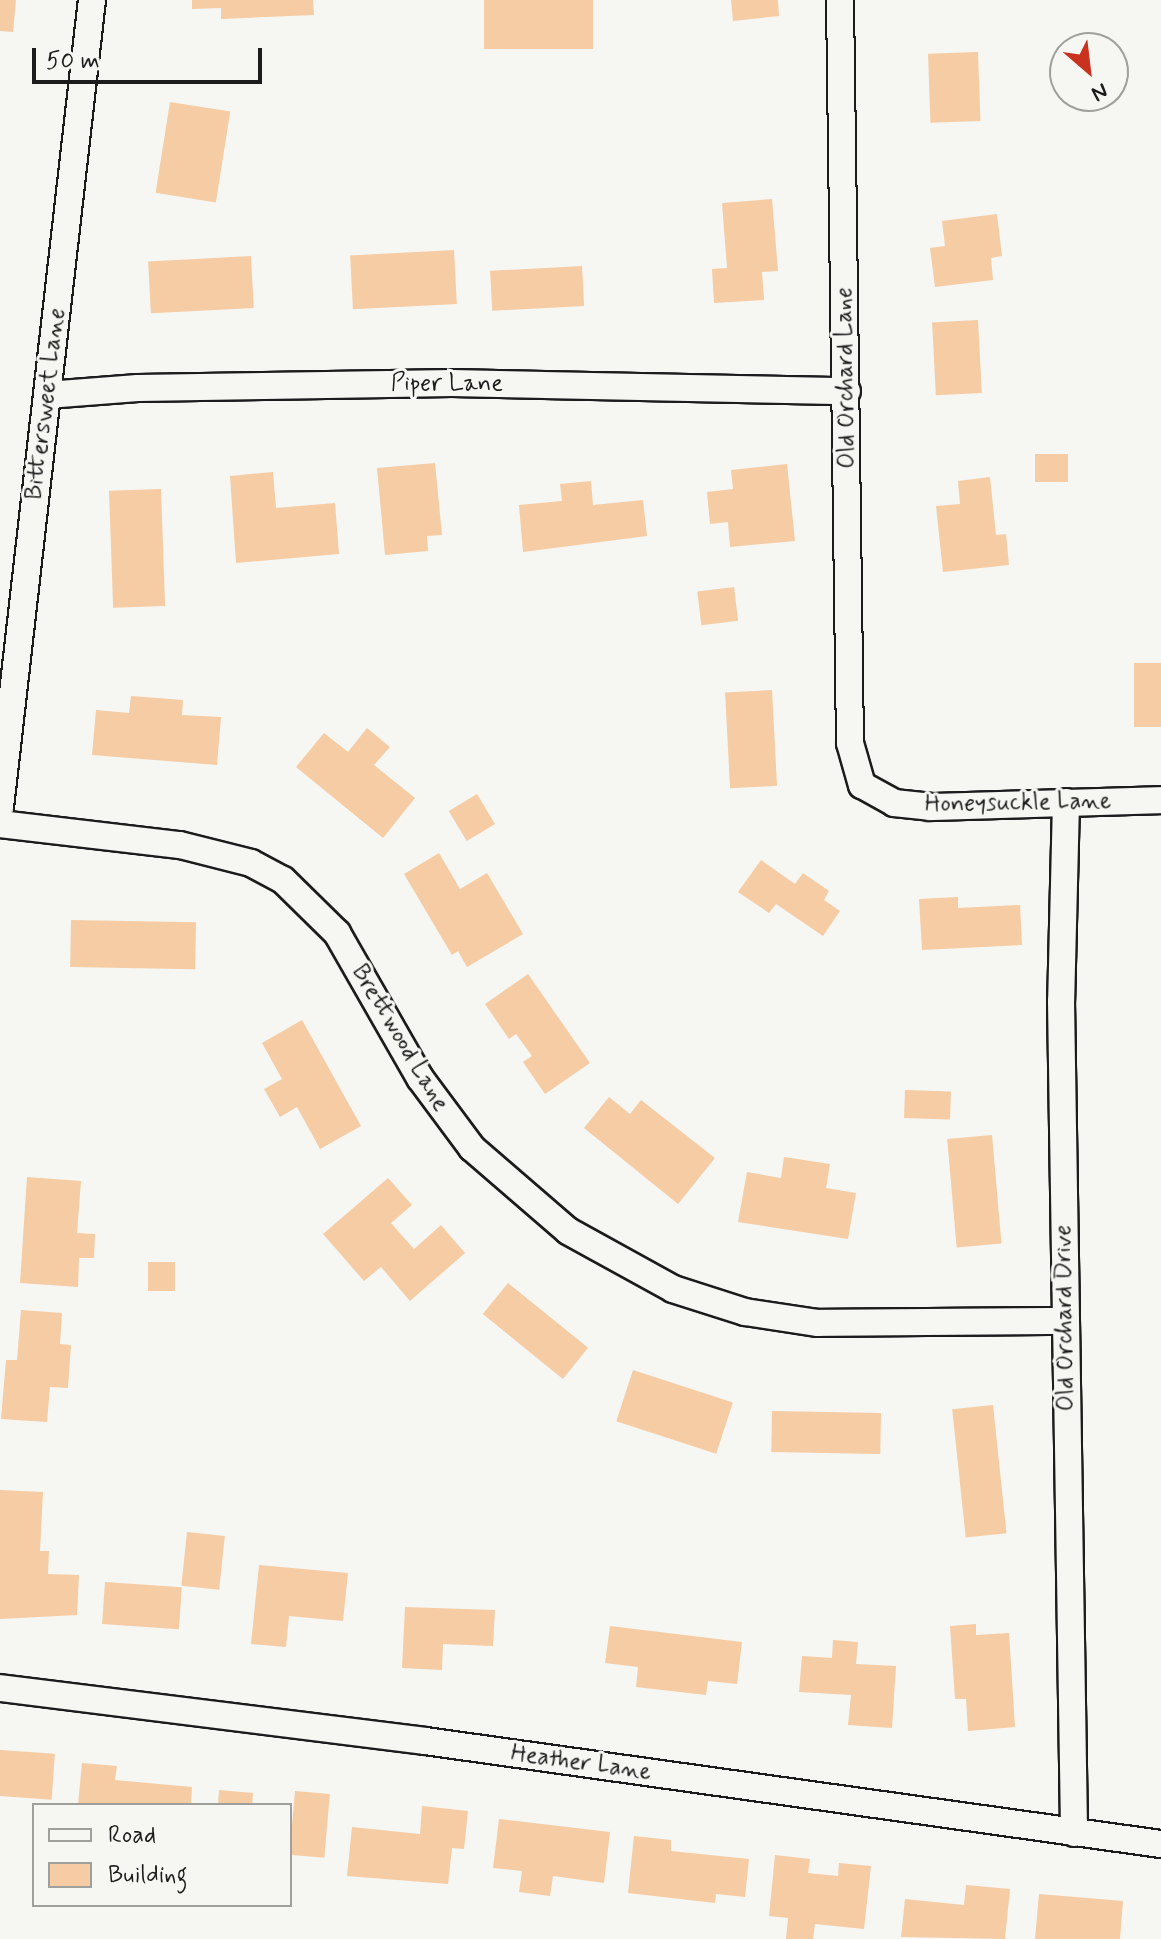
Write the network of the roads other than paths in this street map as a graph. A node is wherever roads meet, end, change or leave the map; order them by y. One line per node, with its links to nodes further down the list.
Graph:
1 (92, 0): 4 (street, Bittersweet Lane)
2 (840, 0): 3 (street, Old Orchard Lane)
3 (847, 391): 4 (street, Piper Lane); 5 (street, Old Orchard Lane)
4 (47, 395): 8 (street, Bittersweet Lane)
5 (853, 757): 7 (street, Honeysuckle Lane)
6 (1161, 800): 7 (street, Honeysuckle Lane)
7 (1066, 802): 10 (street, Old Orchard Drive)
8 (0, 807)
9 (0, 824): 10 (street, Brettwood Lane)
10 (1066, 1321): 12 (street, Old Orchard Drive)
11 (0, 1688): 12 (street, Heather Lane)
12 (1074, 1833): 13 (street, Heather Lane)
13 (1161, 1844)

